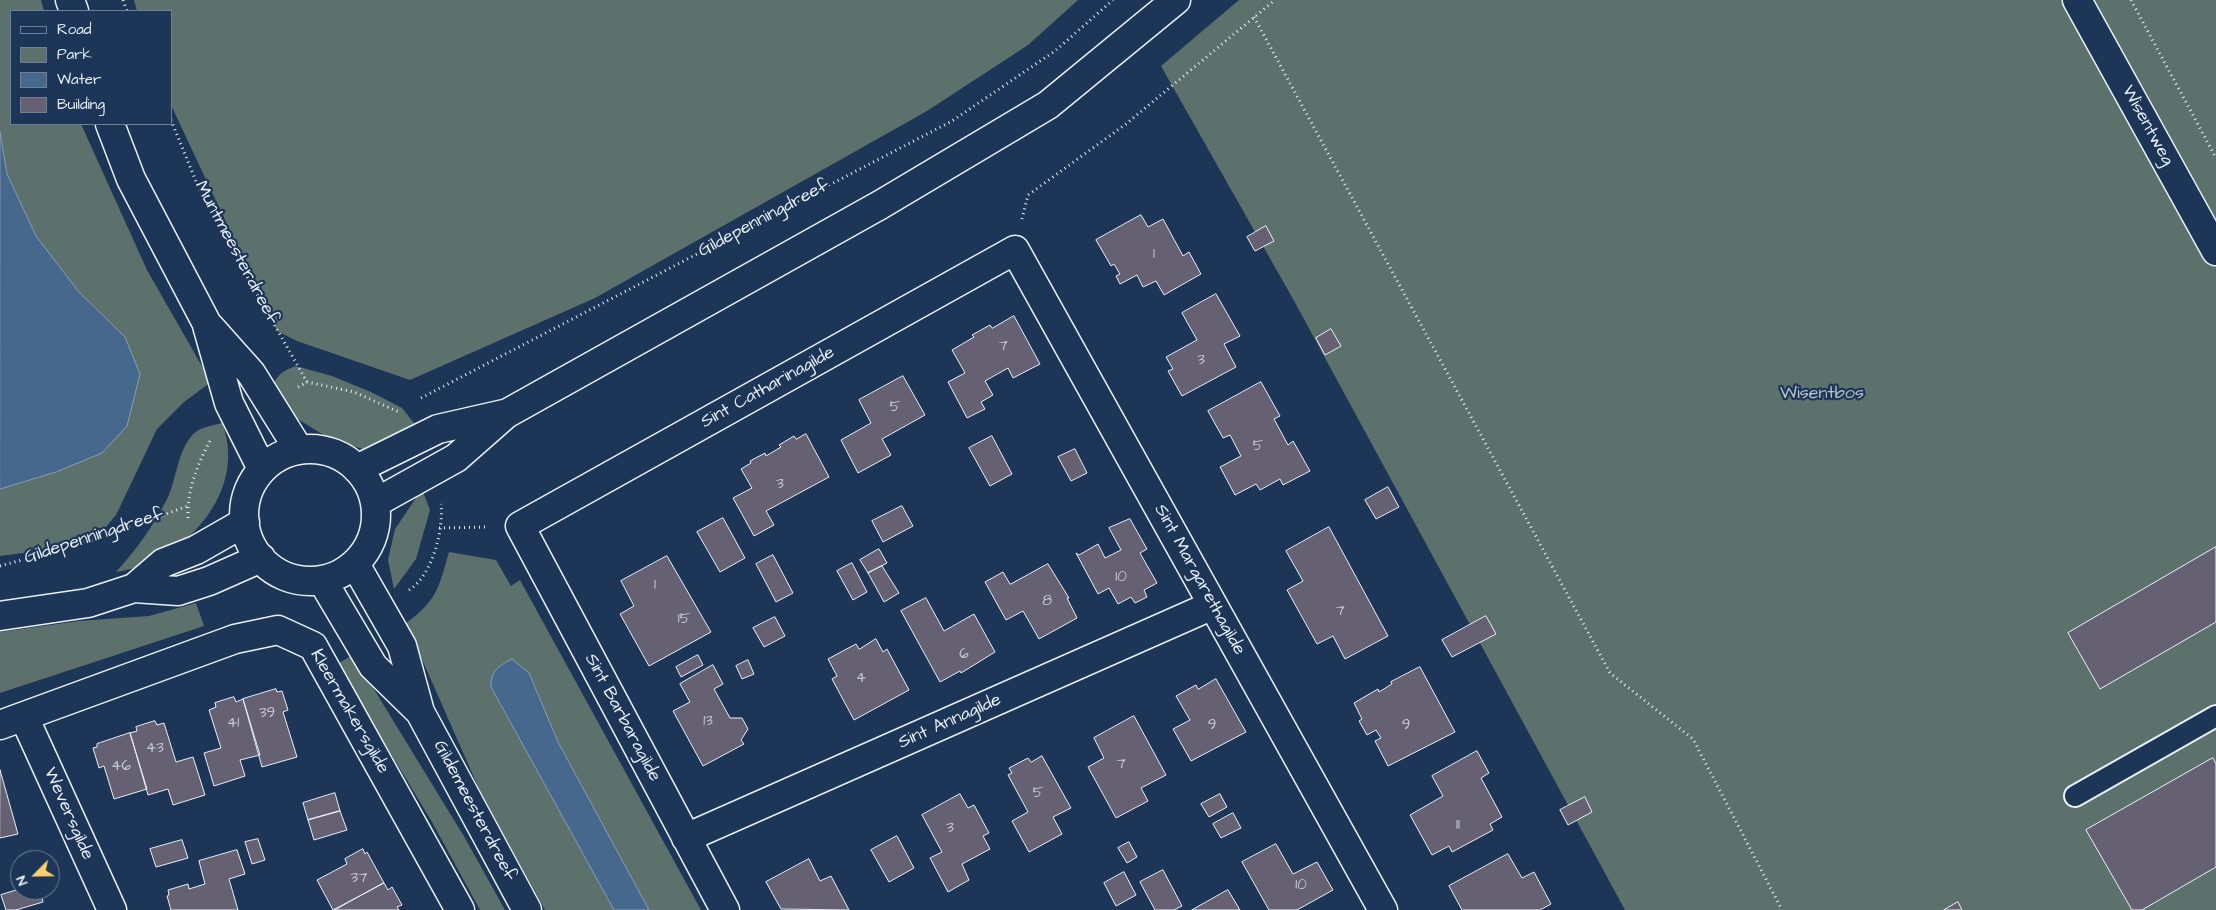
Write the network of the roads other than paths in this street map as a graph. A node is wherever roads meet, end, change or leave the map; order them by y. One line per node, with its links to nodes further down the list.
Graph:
1 (1176, 0): 7 (street)
2 (2077, 0): 5 (street, Wisentweg)
3 (110, 125): 6 (street)
4 (1015, 250): 13 (street, Sint Catharinagilde); 18 (street, Sint Margarethagilde)
5 (2216, 251)
6 (206, 322): 8 (street); 9 (street)
7 (506, 414): 10 (street); 11 (street)
8 (299, 450): 9 (street); 10 (street)
9 (262, 469): 12 (street)
10 (357, 469): 11 (street)
11 (375, 503): 15 (street)
12 (245, 522): 14 (street); 17 (street)
13 (520, 526): 24 (street, Sint Barbaragilde)
14 (261, 558): 16 (street); 17 (street)
15 (355, 564): 16 (street); 20 (street, Gildemeesterdreef)
16 (322, 580): 20 (street, Gildemeesterdreef)
17 (134, 588): 19 (street)
18 (1213, 605): 24 (street, Sint Annagilde); 25 (street, Sint Margarethagilde)
19 (0, 616)
20 (420, 712): 28 (street, Gildemeesterdreef)
21 (2216, 716): 23 (lane)
22 (12, 721): 26 (street, Weversgilde); 27 (street, Kleermakersgilde)
23 (2075, 796)
24 (686, 838): 29 (street, Sint Barbaragilde)
25 (1379, 909)
26 (112, 910)
27 (460, 910)
28 (527, 910)
29 (725, 910)

